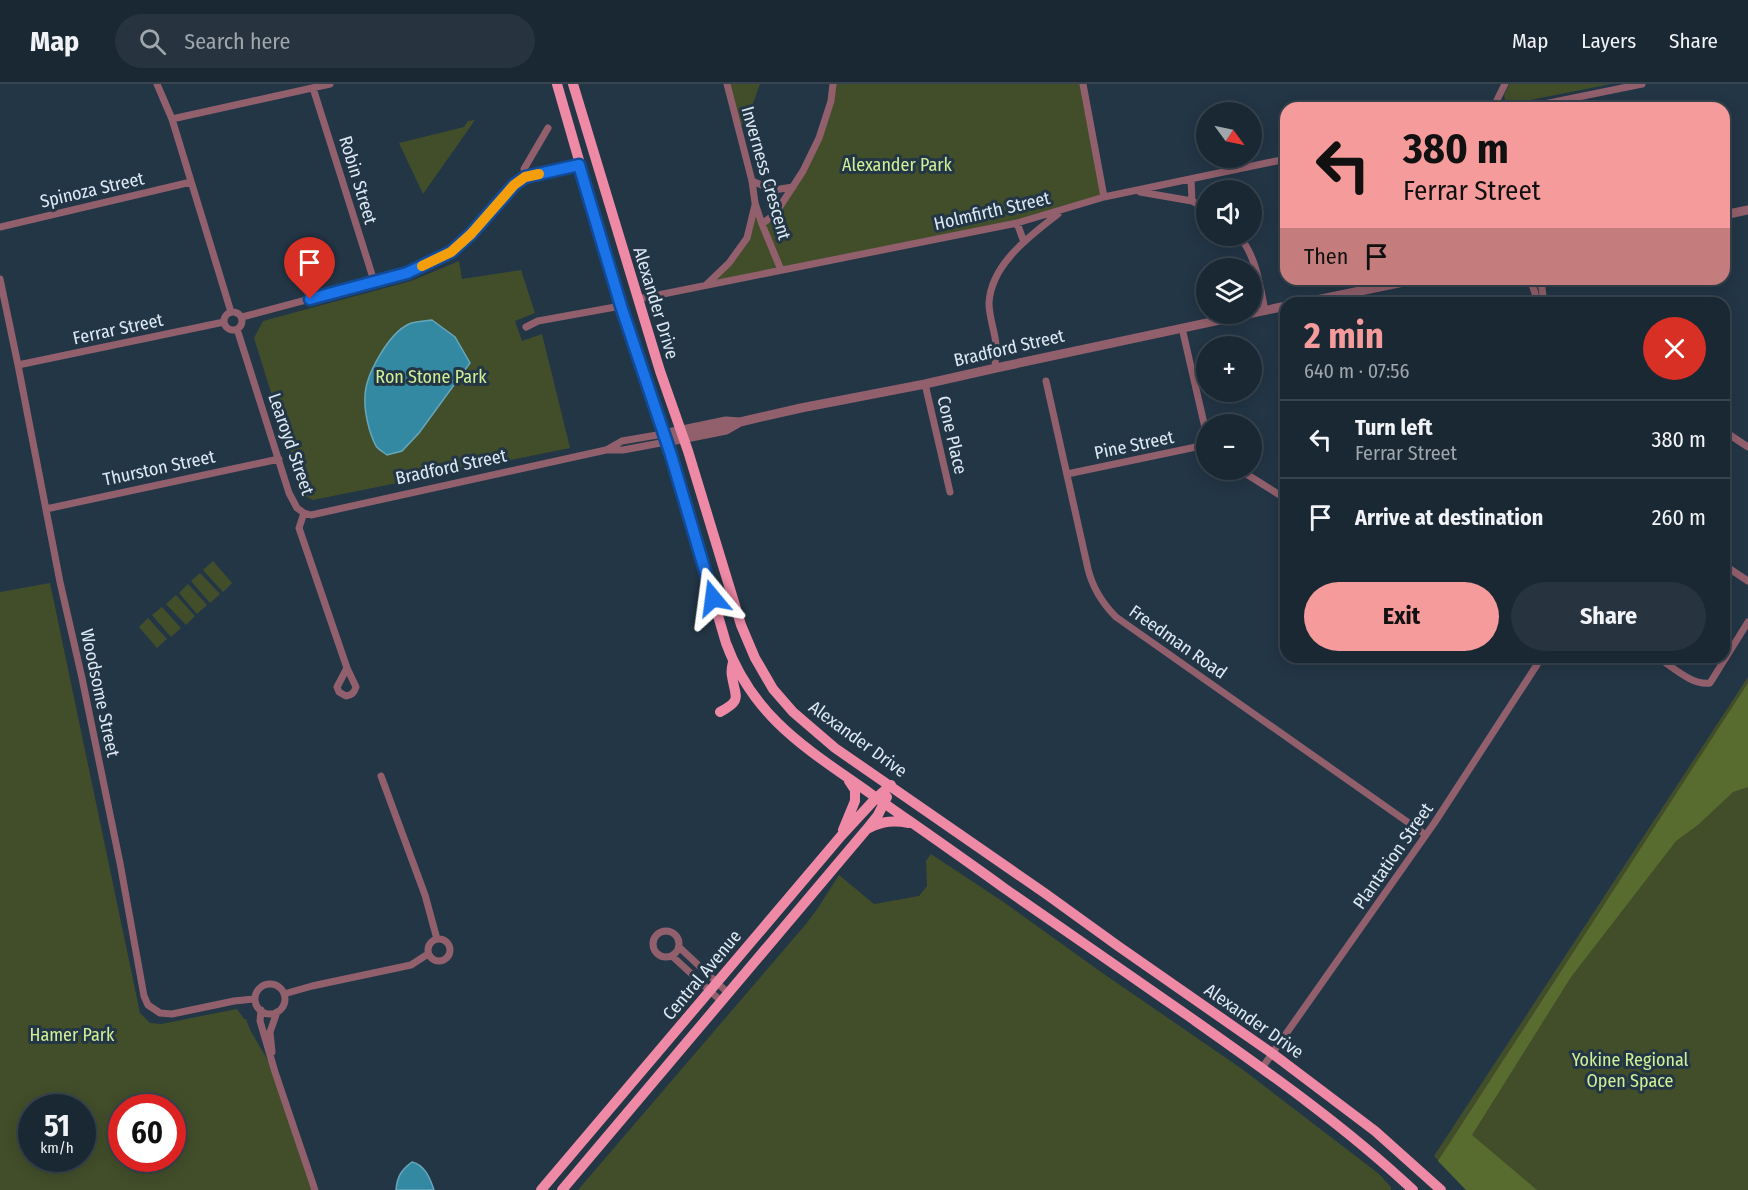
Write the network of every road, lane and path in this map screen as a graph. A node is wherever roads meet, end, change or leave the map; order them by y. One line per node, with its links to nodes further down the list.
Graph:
1 (157, 84): 15 (street)
2 (330, 84): 12 (street)
3 (557, 84): 18 (main road, Alexander Drive)
4 (573, 84): 43 (main road, Alexander Drive)
5 (727, 84): 21 (street, Inverness Crescent)
6 (833, 84): 23 (street)
7 (1084, 84): 25 (street)
8 (1505, 84): 13 (street)
9 (1642, 84): 10 (street)
10 (1630, 85): 14 (street)
11 (302, 87): 12 (street); 15 (street)
12 (313, 88): 39 (street, Robin Street)
13 (1497, 102)
14 (1552, 102)
15 (172, 119): 22 (street)
16 (548, 128): 19 (street)
17 (1280, 160): 20 (street, Holmfirth Street)
18 (579, 165): 19 (street); 45 (main road, Alexander Drive)
19 (525, 177): 39 (street)
20 (1191, 179): 24 (street, Holmfirth Street); 26 (street)
21 (752, 181): 23 (street); 27 (street, Inverness Crescent)
22 (191, 182): 34 (street, Spinoza Street); 48 (street)
23 (792, 187): 33 (street)
24 (1135, 191): 25 (street, Holmfirth Street); 26 (street)
25 (1104, 197): 29 (street, Holmfirth Street)
26 (1192, 201): 28 (street)
27 (755, 203): 33 (street, Inverness Crescent); 41 (street)
28 (1196, 203)
29 (1062, 210): 32 (street, Holmfirth Street); 35 (street)
30 (1748, 210): 31 (street)
31 (1730, 214)
32 (1017, 223): 35 (street); 37 (street, Holmfirth Street)
33 (762, 224): 37 (street, Inverness Crescent)
34 (0, 227)
35 (1024, 242): 55 (street)
36 (1245, 246): 47 (street)
37 (781, 270): 41 (street, Holmfirth Street)
38 (0, 279): 44 (street, Woodsome Street)
39 (374, 281): 49 (street)
40 (1389, 285): 42 (street)
41 (704, 287): 43 (street, Holmfirth Street)
42 (1331, 297)
43 (638, 299): 60 (main road, Alexander Drive)
44 (2, 302): 54 (street, Woodsome Street)
45 (621, 306): 51 (street); 61 (main road, Alexander Drive)
46 (1280, 307): 47 (street, Bradford Street)
47 (1265, 311): 52 (street, Bradford Street)
48 (231, 312): 49 (street); 50 (street)
49 (242, 317): 53 (street)
50 (225, 322): 53 (street); 54 (street, Ferrar Street)
51 (526, 327)
52 (1182, 328): 55 (street, Bradford Street); 58 (street)
53 (237, 329): 64 (street, Learoyd Street)
54 (18, 365): 69 (street, Woodsome Street)
55 (996, 368): 57 (street, Bradford Street)
56 (1046, 381): 65 (street, Freedman Road)
57 (926, 384): 60 (street, Bradford Street); 67 (street, Cone Place)
58 (1202, 414)
59 (1730, 434): 63 (street)
60 (683, 435): 61 (street, Bradford Street); 83 (main road, Alexander Drive)
61 (664, 438): 70 (street, Bradford Street); 75 (main road, Alexander Drive)
62 (1196, 447): 65 (street, Pine Street)
63 (1748, 447)
64 (279, 459): 69 (street, Thurston Street); 70 (street, Learoyd Street)
65 (1067, 474): 87 (street, Freedman Road)
66 (1255, 480): 68 (street)
67 (950, 492)
68 (1280, 495)
69 (46, 508): 96 (street, Woodsome Street)
70 (304, 513): 79 (street, Learoyd Street)
71 (1730, 569): 72 (street)
72 (1748, 581)
73 (1748, 622): 74 (street)
74 (1730, 651)
75 (733, 662): 80 (main road); 82 (main road, Alexander Drive)
76 (1538, 663): 87 (street, Plantation Street)
77 (1666, 663): 78 (street)
78 (1722, 663)
79 (347, 668)
80 (720, 712)
81 (381, 776): 89 (street)
82 (849, 780): 84 (main road, Alexander Drive); 88 (main road)
83 (892, 785): 84 (main road, Central Avenue); 99 (main road, Alexander Drive)
84 (880, 801): 85 (main road, Alexander Drive); 86 (main road, Central Avenue); 88 (main road, Central Avenue)
85 (915, 824): 86 (main road); 100 (main road, Alexander Drive)
86 (866, 830): 95 (main road, Central Avenue)
87 (1426, 835): 99 (street, Plantation Street)
88 (841, 836): 93 (main road, Central Avenue)
89 (437, 939): 91 (street); 91 (street)
90 (679, 947): 92 (street); 92 (street); 93 (street)
91 (428, 954): 94 (street)
92 (672, 956): 93 (street)
93 (713, 987): 95 (street); 103 (main road, Central Avenue)
94 (284, 994): 96 (street); 98 (street)
95 (725, 997): 104 (main road, Central Avenue)
96 (254, 999): 97 (street)
97 (261, 1010): 98 (street); 101 (street)
98 (277, 1012): 101 (street)
99 (1273, 1054): 100 (street, Plantation Street); 106 (main road, Alexander Drive)
100 (1262, 1068): 105 (main road, Alexander Drive)
101 (274, 1072): 102 (street)
102 (315, 1190)
103 (541, 1190)
104 (562, 1190)
105 (1413, 1190)
106 (1441, 1190)

